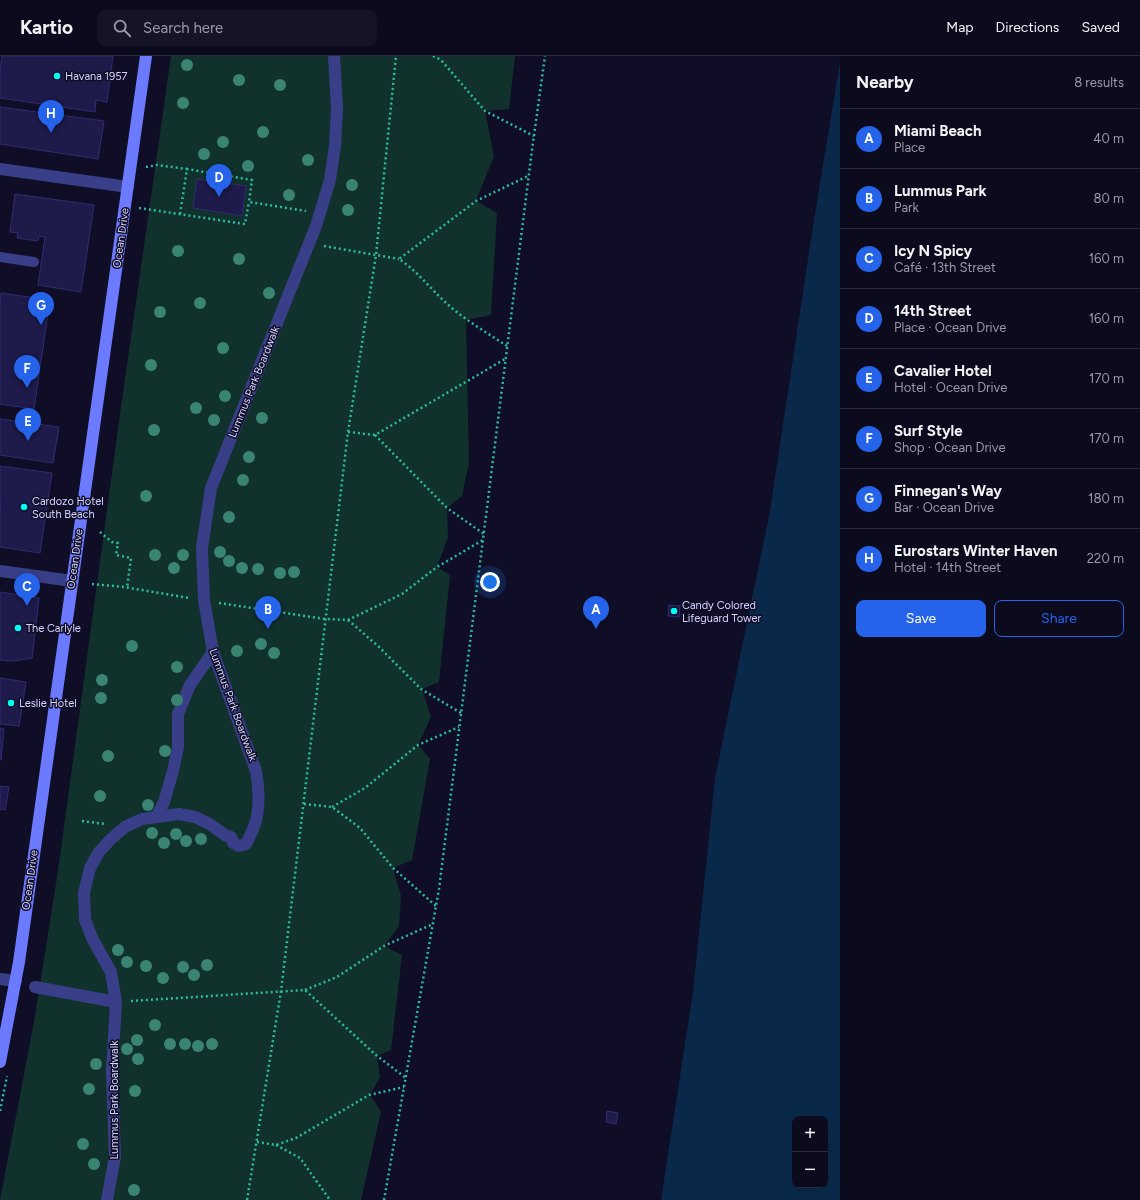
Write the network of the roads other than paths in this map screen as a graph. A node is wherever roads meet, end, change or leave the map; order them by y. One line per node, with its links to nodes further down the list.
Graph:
1 (146, 56): 4 (street, Ocean Drive)
2 (334, 56): 9 (street, Lummus Park Boardwalk)
3 (0, 169): 4 (street)
4 (128, 187): 8 (street, Ocean Drive)
5 (0, 257): 6 (lane)
6 (34, 262)
7 (0, 571): 8 (street)
8 (72, 581): 12 (street, Ocean Drive)
9 (213, 652): 10 (street); 10 (street, Lummus Park Boardwalk)
10 (157, 816): 14 (street, Lummus Park Boardwalk)
11 (0, 979): 12 (street)
12 (16, 982): 15 (street, Ocean Drive)
13 (35, 987): 14 (street)
14 (116, 1002): 16 (street, Lummus Park Boardwalk)
15 (0, 1062)
16 (107, 1200)

